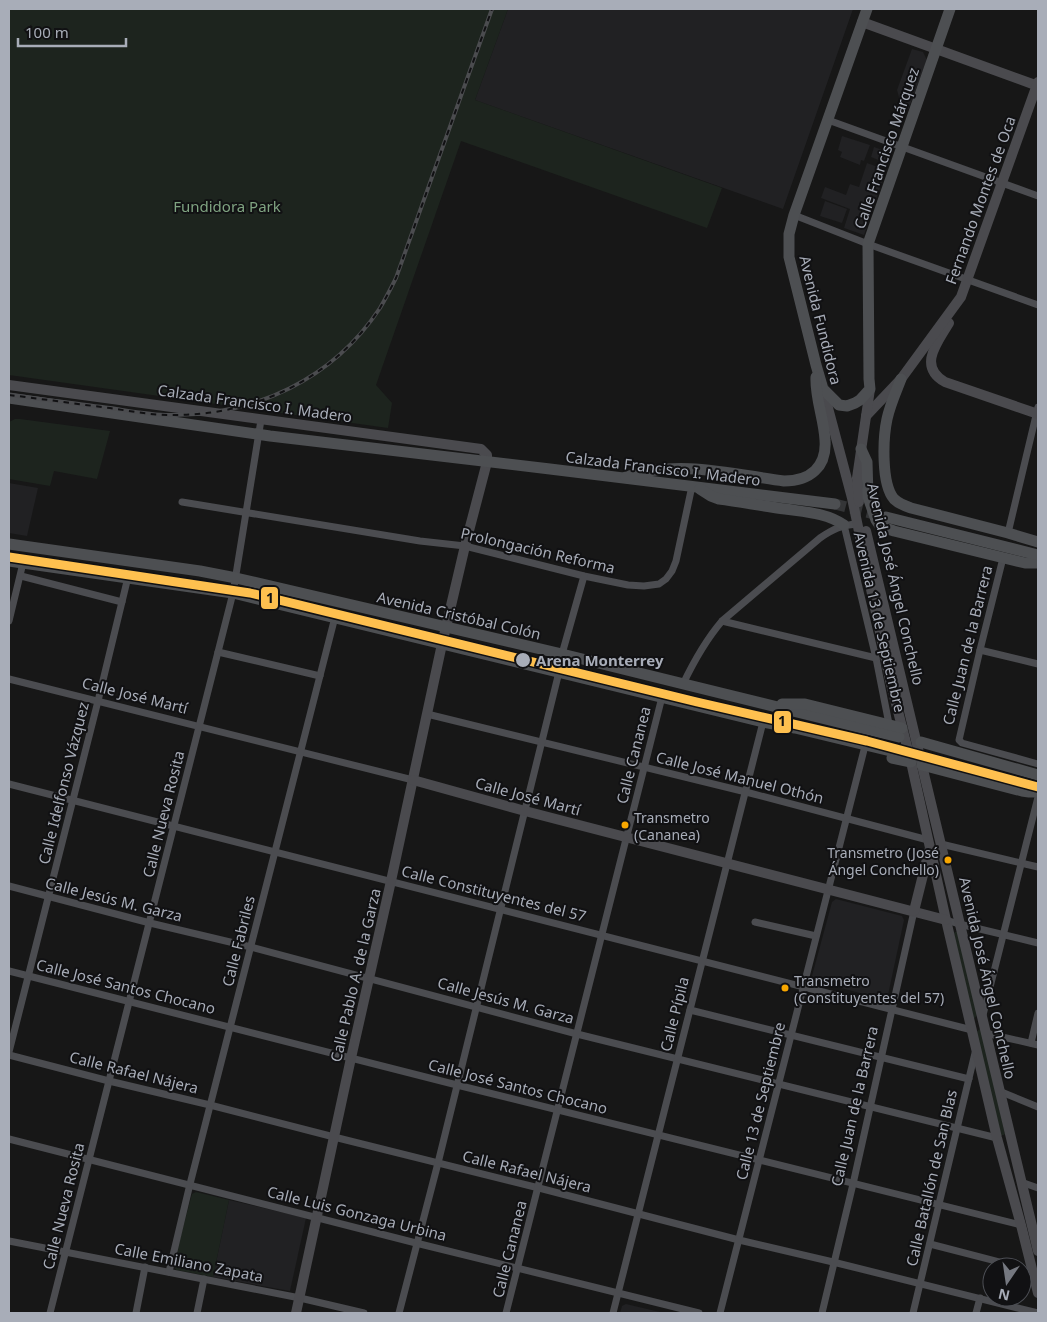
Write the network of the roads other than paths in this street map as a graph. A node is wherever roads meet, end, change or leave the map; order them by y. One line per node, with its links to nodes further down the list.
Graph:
1 (867, 9): 3 (main road, Avenida Fundidora)
2 (950, 9): 4 (main road, Calle Francisco Márquez)
3 (862, 22): 4 (street); 6 (main road, Avenida Fundidora)
4 (935, 49): 5 (street); 7 (main road, Calle Francisco Márquez)
5 (1038, 84): 8 (street, Fernando Montes de Oca)
6 (828, 120): 7 (street); 10 (main road, Avenida Fundidora)
7 (902, 146): 8 (street); 11 (main road, Calle Francisco Márquez)
8 (1002, 183): 9 (street); 12 (street, Fernando Montes de Oca)
9 (1038, 196)
10 (794, 215): 11 (street); 15 (main road, Avenida Fundidora)
11 (868, 244): 12 (street); 19 (main road, Calle Francisco Márquez)
12 (967, 279): 13 (street, Fernando Montes de Oca); 14 (street)
13 (961, 297): 16 (street, Fernando Montes de Oca); 21 (street)
14 (1038, 305)
15 (816, 365): 18 (main road, Avenida Fundidora); 27 (main road)
16 (901, 379): 22 (street, Fernando Montes de Oca); 36 (main road)
17 (9, 385): 23 (street, Calzada Francisco I. Madero)
18 (824, 389): 19 (main road); 29 (street, Avenida Fundidora)
19 (870, 390): 22 (street, Avenida José Ángel Conchello)
20 (9, 398): 24 (main road, Calzada Francisco I. Madero)
21 (1038, 412): 36 (street)
22 (866, 416): 25 (street, Avenida José Ángel Conchello)
23 (261, 420): 24 (street, Calle Nueva Rosita); 26 (street, Calzada Francisco I. Madero)
24 (258, 434): 26 (main road, Calzada Francisco I. Madero); 32 (street, Calle Nueva Rosita)
25 (861, 449): 42 (main road); 78 (street, Avenida José Ángel Conchello)
26 (487, 462): 27 (main road, Calzada Francisco I. Madero); 39 (street)
27 (622, 479): 28 (main road, Calzada Francisco I. Madero)
28 (695, 486): 31 (main road, Calzada Francisco I. Madero); 35 (main road); 47 (street, Prolongación Reforma)
29 (852, 498): 34 (street, Avenida José Ángel Conchello)
30 (182, 502): 32 (street, Prolongación Reforma)
31 (835, 504)
32 (246, 512): 39 (street, Prolongación Reforma); 49 (street, Calle Nueva Rosita)
33 (886, 517): 41 (main road)
34 (857, 524): 35 (street); 73 (street, Avenida José Ángel Conchello)
35 (844, 525): 54 (street); 60 (street, Avenida 13 de Septiembre)
36 (1008, 533): 37 (main road)
37 (1038, 542)
38 (9, 544): 40 (main road, Avenida Cristóbal Colón)
39 (465, 546): 47 (street, Prolongación Reforma); 55 (street)
40 (77, 554): 44 (main road); 49 (main road, Avenida Cristóbal Colón)
41 (1038, 555)
42 (1003, 558): 45 (main road); 57 (street, Calle Juan de la Barrera)
43 (9, 561): 44 (main road, Avenida Cristóbal Colón)
44 (23, 563): 46 (street); 48 (main road, Avenida Cristóbal Colón)
45 (1038, 564)
46 (21, 576): 51 (street); 53 (street)
47 (584, 576): 59 (street)
48 (128, 578): 50 (main road, Avenida Cristóbal Colón); 51 (street, Calle Idelfonso Vázquez)
49 (236, 578): 50 (street, Calle Nueva Rosita); 55 (main road, Avenida Cristóbal Colón)
50 (233, 593): 52 (main road, Avenida Cristóbal Colón); 58 (street, Calle Nueva Rosita)
51 (122, 602): 67 (street, Calle Idelfonso Vázquez)
52 (335, 618): 56 (main road, Avenida Cristóbal Colón); 63 (street, Calle Fabriles)
53 (9, 621)
54 (722, 622): 60 (street); 65 (street)
55 (446, 628): 56 (street); 59 (main road, Avenida Cristóbal Colón)
56 (442, 644): 62 (main road, Avenida Cristóbal Colón); 69 (street, Calle Pablo A. de la Garza)
57 (980, 650): 61 (street); 79 (street, Calle Juan de la Barrera)
58 (218, 652): 63 (street); 72 (street, Calle Nueva Rosita)
59 (562, 654): 65 (main road, Avenida Cristóbal Colón)
60 (876, 658): 71 (street, Avenida 13 de Septiembre)
61 (1038, 664)
62 (559, 672): 66 (main road, Avenida Cristóbal Colón); 74 (street)
63 (320, 676): 77 (street, Calle Fabriles)
64 (9, 679): 67 (street, Calle José Martí)
65 (683, 684): 66 (main road); 68 (main road, Avenida Cristóbal Colón)
66 (662, 697): 70 (main road, Avenida Cristóbal Colón); 80 (street, Calle Cananea)
67 (98, 701): 72 (street, Calle José Martí); 86 (street, Calle Idelfonso Vázquez)
68 (768, 705): 71 (main road); 73 (main road, Avenida Cristóbal Colón)
69 (427, 714): 74 (street, Calle José Manuel Othón); 82 (street, Calle Pablo A. de la Garza)
70 (763, 722): 76 (main road); 78 (main road, Avenida Cristóbal Colón); 84 (street, Calle Pípila)
71 (889, 724): 73 (main road)
72 (198, 726): 77 (street, Calle José Martí); 89 (street, Calle Nueva Rosita)
73 (901, 732): 78 (street, Avenida José Ángel Conchello)
74 (542, 742): 80 (street, Calle José Manuel Othón); 87 (street)
75 (921, 742): 81 (main road)
76 (864, 750): 78 (main road); 88 (street, Calle 13 de Septiembre)
77 (300, 752): 82 (street, Calle José Martí); 93 (street, Calle Fabriles)
78 (915, 760): 85 (main road, Avenida Cristóbal Colón); 91 (street, Avenida José Ángel Conchello); 92 (street, Avenida José Ángel Conchello)
79 (1038, 764)
80 (644, 767): 84 (street, Calle José Manuel Othón); 90 (street, Calle Cananea)
81 (1038, 775)
82 (413, 780): 87 (street, Calle José Martí); 97 (street, Calle Pablo A. de la Garza)
83 (9, 784): 86 (street, Calle Constituyentes del 57)
84 (746, 792): 88 (street, Calle José Manuel Othón); 95 (street, Calle Pípila)
85 (1038, 794): 94 (street)
86 (73, 800): 89 (street, Calle Constituyentes del 57); 100 (street, Calle Idelfonso Vázquez)
87 (525, 811): 90 (street, Calle José Martí); 101 (street)
88 (846, 819): 91 (street, Calle José Manuel Othón); 99 (street, Calle 13 de Septiembre)
89 (174, 826): 93 (street, Calle Constituyentes del 57); 105 (street, Calle Nueva Rosita)
90 (627, 837): 95 (street, Calle José Martí); 108 (street, Calle Cananea)
91 (929, 844): 102 (street, Calle Juan de la Barrera); 103 (street, Avenida José Ángel Conchello)
92 (940, 844): 94 (street); 106 (street, Avenida José Ángel Conchello)
93 (275, 852): 97 (street, Calle Constituyentes del 57); 111 (street, Calle Fabriles)
94 (1021, 863): 96 (street); 107 (street)
95 (726, 864): 99 (street, Calle José Martí); 112 (street, Calle Pípila)
96 (1038, 867)
97 (392, 881): 101 (street, Calle Constituyentes del 57); 115 (street, Calle Pablo A. de la Garza)
98 (9, 886): 100 (street, Calle Jesús M. Garza)
99 (828, 889): 102 (street, Calle José Martí); 109 (street, Calle 13 de Septiembre)
100 (49, 897): 105 (street, Calle Jesús M. Garza); 114 (street, Calle Idelfonso Vázquez)
101 (500, 909): 108 (street, Calle Constituyentes del 57); 118 (street)
102 (914, 911): 103 (street, Calle José Martí); 119 (street, Calle Juan de la Barrera)
103 (946, 920): 106 (street, Calle José Martí); 124 (street, Avenida José Ángel Conchello)
104 (755, 922): 109 (street)
105 (150, 923): 111 (street, Calle Jesús M. Garza); 117 (street, Calle Nueva Rosita)
106 (960, 924): 107 (street, Calle José Martí); 122 (street, Avenida José Ángel Conchello)
107 (1003, 934): 110 (street, Calle José Martí); 122 (street)
108 (602, 935): 112 (street, Calle Constituyentes del 57); 126 (street, Calle Cananea)
109 (816, 936): 116 (street, Calle 13 de Septiembre)
110 (1038, 943)
111 (251, 947): 115 (street, Calle Jesús M. Garza); 123 (street, Calle Fabriles)
112 (702, 961): 116 (street, Calle Constituyentes del 57); 120 (street, Calle Pípila)
113 (9, 971): 114 (street, Calle José Santos Chocano)
114 (29, 976): 117 (street, Calle José Santos Chocano); 130 (street, Calle Idelfonso Vázquez)
115 (369, 978): 118 (street, Calle Jesús M. Garza); 131 (street, Calle Pablo A. de la Garza)
116 (803, 987): 119 (street, Calle Constituyentes del 57); 127 (street, Calle 13 de Septiembre)
117 (129, 1001): 123 (street, Calle José Santos Chocano); 135 (street, Calle Nueva Rosita)
118 (476, 1006): 126 (street, Calle Jesús M. Garza); 137 (street)
119 (891, 1009): 124 (street, Calle Constituyentes del 57); 133 (street, Calle Juan de la Barrera)
120 (690, 1010): 127 (street); 132 (street, Calle Pípila)
121 (1038, 1014): 128 (street)
122 (982, 1020): 124 (street); 125 (street, Avenida José Ángel Conchello)
123 (230, 1026): 131 (street, Calle José Santos Chocano); 139 (street, Calle Fabriles)
124 (972, 1030): 129 (street, Avenida José Ángel Conchello)
125 (985, 1033): 128 (street); 138 (street, Avenida José Ángel Conchello)
126 (577, 1034): 132 (street, Calle Jesús M. Garza); 142 (street, Calle Cananea)
127 (791, 1035): 133 (street); 136 (street, Calle 13 de Septiembre)
128 (1034, 1044)
129 (976, 1050): 134 (street, Calle Batallón de San Blas); 146 (street, Avenida José Ángel Conchello)
130 (9, 1054): 135 (street, Calle Rafael Nájera)
131 (351, 1058): 137 (street, Calle José Santos Chocano); 145 (street, Calle Pablo A. de la Garza)
132 (677, 1058): 136 (street, Calle Jesús M. Garza); 144 (street, Calle Pípila)
133 (881, 1058): 134 (street); 140 (street, Calle Juan de la Barrera)
134 (969, 1079): 143 (street, Calle Batallón de San Blas)
135 (109, 1081): 139 (street, Calle Rafael Nájera); 148 (street, Calle Nueva Rosita)
136 (778, 1083): 140 (street, Calle Jesús M. Garza); 149 (street, Calle 13 de Septiembre)
137 (457, 1086): 142 (street, Calle José Santos Chocano); 150 (street)
138 (999, 1092): 141 (street); 151 (street, Avenida José Ángel Conchello)
139 (210, 1104): 145 (street, Calle Rafael Nájera); 152 (street, Calle Fabriles)
140 (870, 1107): 143 (street, Calle Jesús M. Garza); 153 (street, Calle Juan de la Barrera)
141 (1038, 1107)
142 (559, 1110): 144 (street, Calle José Santos Chocano); 154 (street, Calle Cananea)
143 (957, 1128): 146 (street, Calle Jesús M. Garza); 156 (street, Calle Batallón de San Blas)
144 (658, 1135): 149 (street, Calle José Santos Chocano); 157 (street, Calle Pípila)
145 (334, 1137): 150 (street, Calle Rafael Nájera); 158 (street, Calle Pablo A. de la Garza)
146 (997, 1138): 159 (street, Avenida José Ángel Conchello)
147 (9, 1139): 148 (street, Calle Luis Gonzaga Urbina)
148 (89, 1159): 152 (street, Calle Luis Gonzaga Urbina); 165 (street, Calle Nueva Rosita)
149 (759, 1161): 153 (street, Calle José Santos Chocano); 160 (street, Calle 13 de Septiembre)
150 (438, 1163): 154 (street, Calle Rafael Nájera); 162 (street)
151 (1022, 1182): 155 (street); 164 (street, Avenida José Ángel Conchello)
152 (190, 1184): 158 (street, Calle Luis Gonzaga Urbina); 171 (street, Calle Fabriles)
153 (853, 1184): 156 (street, Calle José Santos Chocano); 168 (street, Calle Juan de la Barrera)
154 (539, 1188): 157 (street, Calle Rafael Nájera); 170 (street, Calle Cananea)
155 (1038, 1188)
156 (939, 1206): 159 (street, Calle José Santos Chocano); 163 (street, Calle Batallón de San Blas)
157 (638, 1214): 160 (street, Calle Rafael Nájera); 174 (street, Calle Pípila)
158 (317, 1218): 162 (street, Calle Luis Gonzaga Urbina); 175 (street, Calle Pablo A. de la Garza)
159 (1021, 1225): 167 (street, Avenida José Ángel Conchello)
160 (739, 1240): 168 (street, Calle Rafael Nájera); 186 (street, Calle 13 de Septiembre)
161 (9, 1241): 165 (street, Calle Emiliano Zapata)
162 (416, 1243): 170 (street, Calle Luis Gonzaga Urbina); 182 (street)
163 (930, 1244): 166 (street); 173 (street, Calle Batallón de San Blas)
164 (1038, 1251)
165 (65, 1252): 169 (street, Calle Emiliano Zapata); 177 (street, Calle Nueva Rosita)
166 (982, 1257)
167 (1023, 1257)
168 (834, 1262): 173 (street, Calle Rafael Nájera); 187 (street, Calle Juan de la Barrera)
169 (144, 1267): 171 (street, Calle Emiliano Zapata); 178 (street)
170 (518, 1268): 174 (street, Calle Luis Gonzaga Urbina); 183 (street, Calle Cananea)
171 (169, 1272): 172 (street, Calle Emiliano Zapata)
172 (204, 1279): 175 (street, Calle Emiliano Zapata); 179 (street)
173 (920, 1284): 176 (street, Calle Rafael Nájera); 188 (street, Calle Batallón de San Blas)
174 (618, 1292): 184 (street, Calle Pípila); 185 (street, Calle Luis Gonzaga Urbina)
175 (300, 1298): 180 (street, Calle Pablo A. de la Garza); 181 (street, Calle Emiliano Zapata)
176 (980, 1298): 189 (street); 190 (street, Calle Rafael Nájera)
177 (50, 1313)
178 (136, 1313)
179 (197, 1313)
180 (296, 1313)
181 (364, 1313)
182 (399, 1313)
183 (506, 1313)
184 (613, 1313)
185 (699, 1313)
186 (720, 1313)
187 (822, 1313)
188 (913, 1313)
189 (976, 1313)
190 (1038, 1313)

